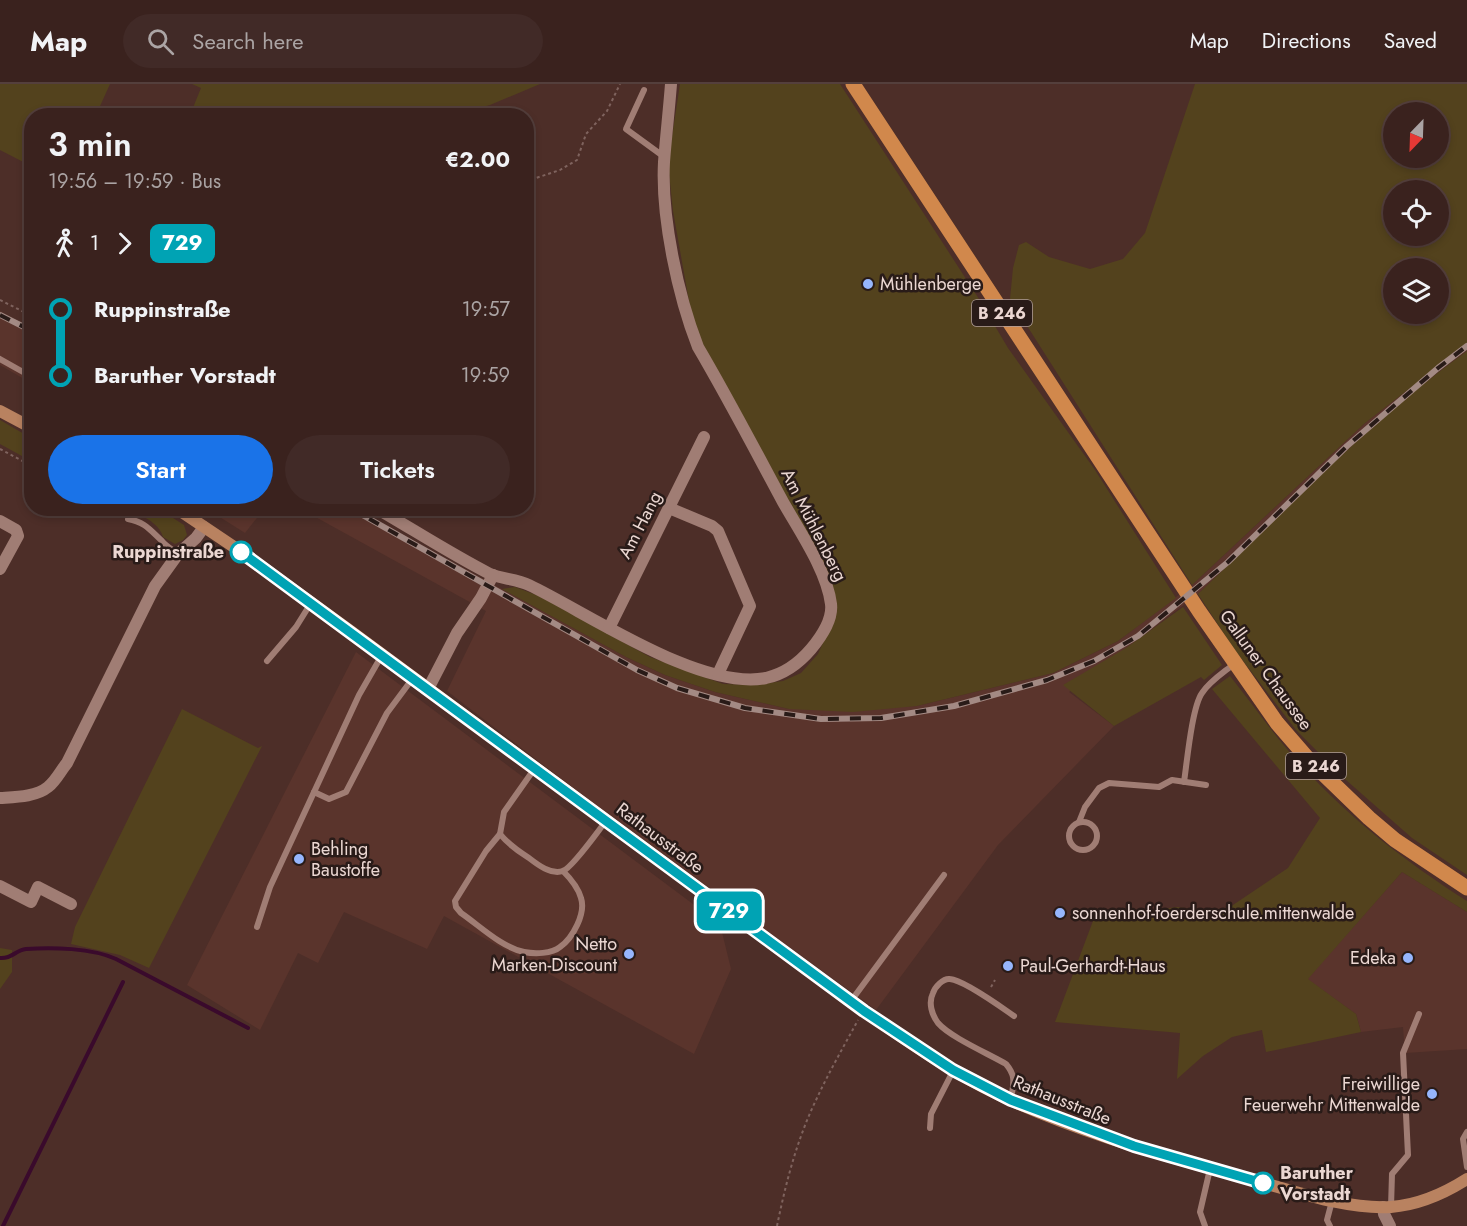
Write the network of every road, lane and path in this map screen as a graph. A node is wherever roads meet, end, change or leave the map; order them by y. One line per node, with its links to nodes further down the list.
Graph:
1 (620, 84): 6 (path)
2 (671, 84): 5 (street, Am Mühlenberg)
3 (853, 84): 30 (main road, Galluner Chaussee / B 246)
4 (644, 90): 5 (lane)
5 (665, 157): 31 (street, Am Mühlenberg)
6 (534, 179)
7 (0, 300): 8 (path)
8 (24, 312)
9 (0, 359): 10 (lane)
10 (24, 372)
11 (0, 411): 12 (main road)
12 (24, 424)
13 (704, 437): 16 (street, Am Hang)
14 (0, 449): 15 (path)
15 (24, 462)
16 (669, 508): 27 (street, Am Hang); 31 (street)
17 (123, 516): 20 (path)
18 (188, 516): 22 (main road, Rathausstraße)
19 (389, 516): 25 (street, Am Mühlenberg)
20 (128, 519): 23 (lane)
21 (0, 521): 24 (street)
22 (204, 527): 23 (street); 26 (main road, Rathausstraße)
23 (178, 554): 38 (street)
24 (0, 569)
25 (493, 575): 27 (street, Am Mühlenberg); 33 (street)
26 (311, 603): 28 (main road, Rathausstraße); 29 (lane)
27 (609, 628): 31 (street, Am Mühlenberg)
28 (382, 655): 32 (main road, Rathausstraße); 37 (lane)
29 (267, 661)
30 (1235, 664): 35 (lane); 45 (main road, Galluner Chaussee / B 246)
31 (718, 674)
32 (413, 678): 33 (main road, Rathausstraße); 37 (lane)
33 (428, 689): 34 (main road, Rathausstraße)
34 (535, 768): 39 (main road, Rathausstraße); 41 (lane)
35 (1184, 782): 36 (lane); 40 (lane)
36 (1206, 785)
37 (314, 792): 47 (lane)
38 (0, 798)
39 (606, 820): 42 (lane); 48 (main road, Rathausstraße)
40 (1079, 822): 40 (lane)
41 (500, 834): 42 (lane); 42 (lane)
42 (563, 871)
43 (944, 875): 48 (lane)
44 (0, 886): 46 (street)
45 (1467, 888)
46 (71, 904)
47 (257, 927)
48 (851, 1001): 49 (main road, Rathausstraße)
49 (864, 1011): 52 (main road, Rathausstraße); 61 (path)
50 (1419, 1014): 60 (lane)
51 (1014, 1016): 53 (lane)
52 (953, 1070): 53 (main road, Rathausstraße); 54 (lane)
53 (1011, 1100): 57 (main road, Rathausstraße)
54 (930, 1128)
55 (1467, 1132): 56 (lane)
56 (1467, 1167)
57 (1210, 1168): 59 (main road); 62 (lane)
58 (1467, 1179): 60 (main road)
59 (1332, 1200): 60 (main road); 63 (lane)
60 (1387, 1207): 64 (street)
61 (777, 1226)
62 (1205, 1226)
63 (1330, 1226)
64 (1390, 1226)

